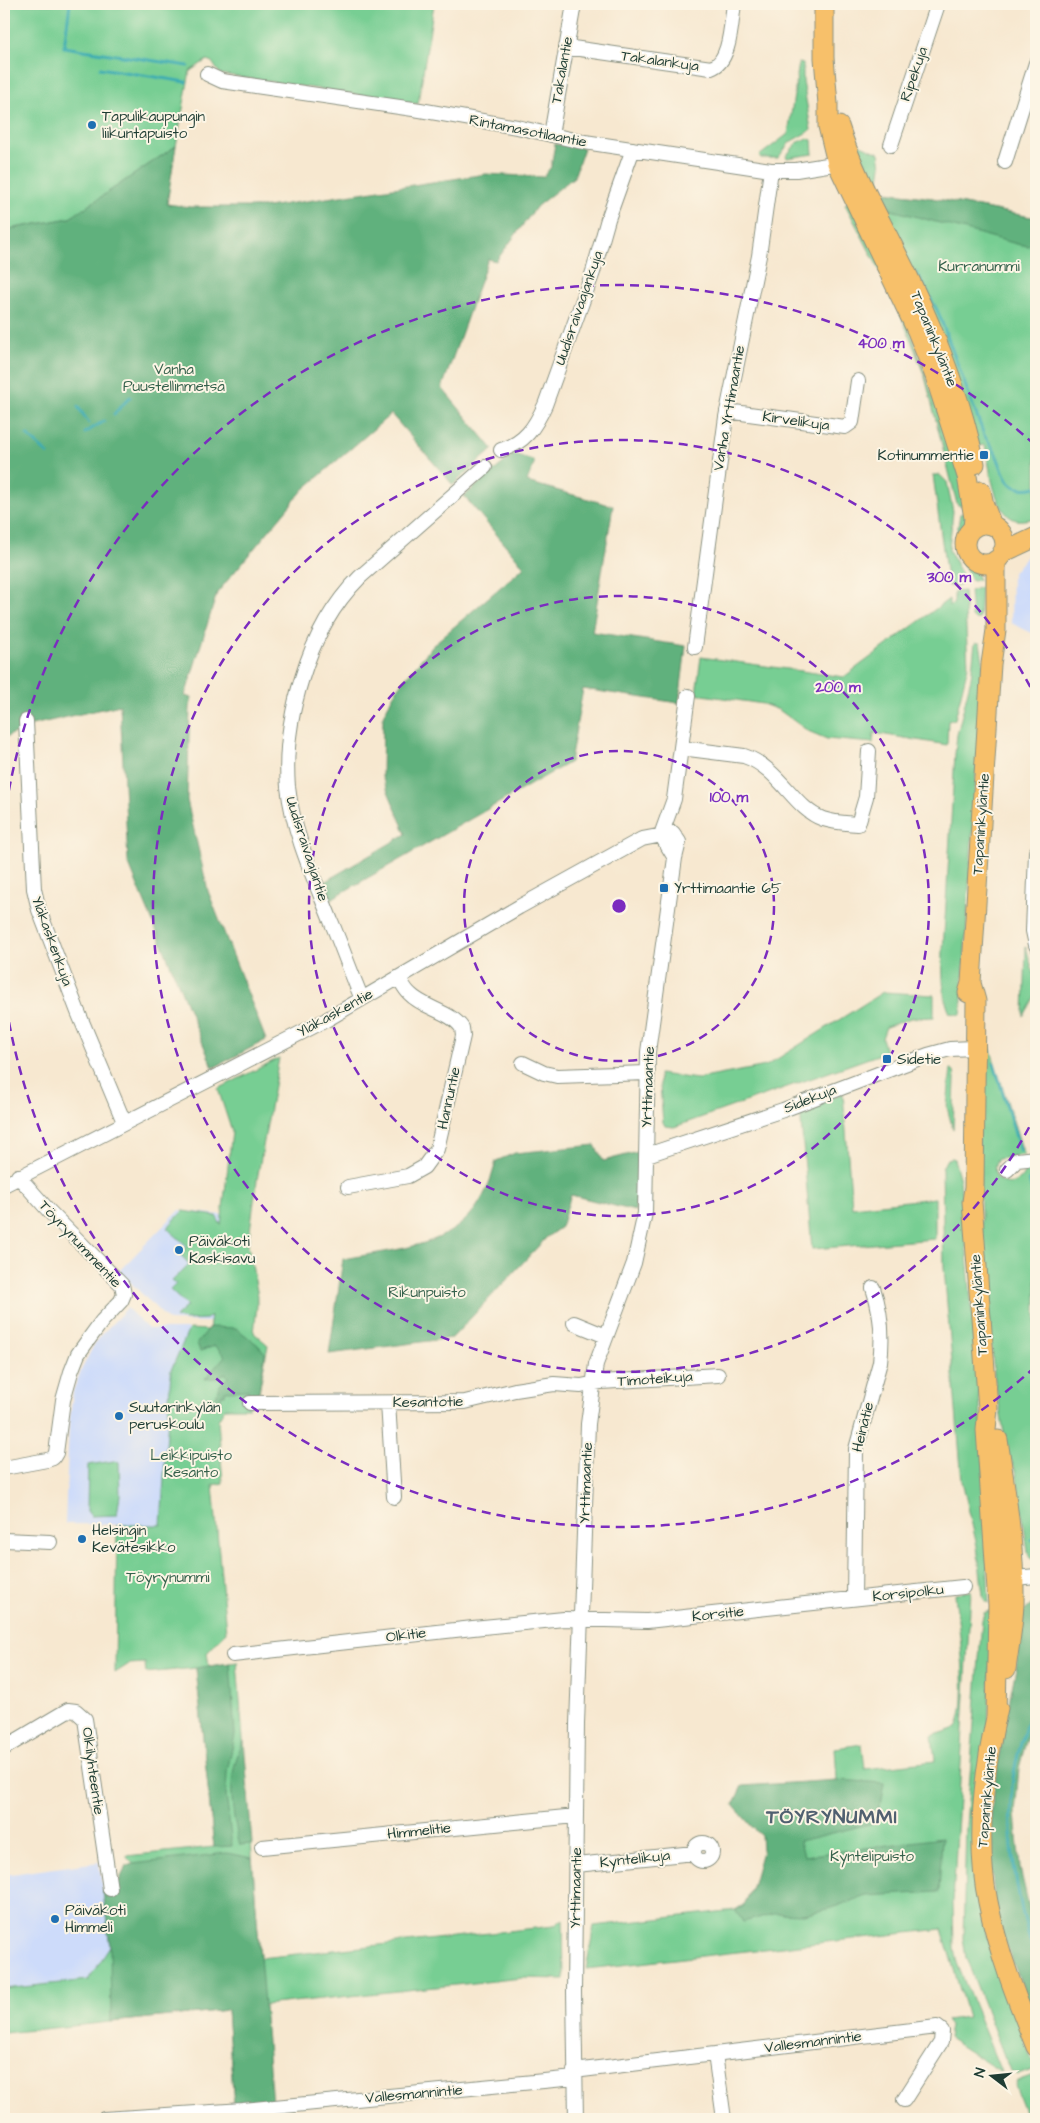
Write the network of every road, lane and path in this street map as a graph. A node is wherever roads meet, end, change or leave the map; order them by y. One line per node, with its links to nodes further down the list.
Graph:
1 (574, 4): 5 (street, Takalantie)
2 (734, 4): 5 (street, Takalankuja)
3 (824, 4): 11 (main road)
4 (938, 4): 9 (street, Ripekuja)
5 (566, 47): 8 (street, Takalantie)
6 (1036, 63): 12 (street)
7 (207, 74): 8 (street, Rintamasotilaantie)
8 (551, 135): 10 (street, Rintamasotilaantie)
9 (891, 145)
10 (633, 149): 13 (street, Rintamasotilaantie); 16 (street, Uudisraivaajankuja)
11 (844, 162): 13 (street, Rintamasotilaantie); 18 (main road, Tapaninkyläntie); 19 (main road, Tapaninkyläntie)
12 (1005, 162)
13 (772, 170): 15 (street, Vanha Yrttimaantie)
14 (858, 381): 15 (street, Kirvelikuja)
15 (727, 411): 23 (street, Vanha Yrttimaantie)
16 (501, 450)
17 (485, 467): 33 (street, Uudisraivaajantie)
18 (973, 528): 19 (main road); 22 (main road)
19 (995, 528): 20 (main road); 21 (main road)
20 (1036, 537): 21 (main road)
21 (999, 557): 22 (main road); 24 (main road, Tapaninkyläntie)
22 (976, 562): 24 (main road, Tapaninkyläntie)
23 (695, 646)
24 (991, 664): 34 (main road, Tapaninkyläntie)
25 (688, 696): 27 (street)
26 (26, 721): 37 (street, Yläkaskenkuja)
27 (682, 748): 28 (street); 29 (street)
28 (869, 751)
29 (661, 834): 32 (street, Yläkaskentie); 36 (street, Yrttimaantie)
30 (1036, 852): 31 (street)
31 (1036, 945)
32 (399, 978): 33 (street, Yläkaskentie); 43 (street, Hannuntie)
33 (362, 999): 37 (street, Yläkaskentie)
34 (968, 1048): 38 (street, Sidekuja); 56 (main road, Tapaninkyläntie)
35 (523, 1063): 36 (street)
36 (647, 1073): 38 (street, Yrttimaantie)
37 (124, 1122): 41 (street, Yläkaskentie)
38 (647, 1155): 46 (street, Yrttimaantie)
39 (1036, 1158): 40 (street)
40 (1007, 1170)
41 (18, 1176): 42 (street, Yläkaskentie); 51 (street, Töyrynummentie)
42 (4, 1185)
43 (348, 1187)
44 (872, 1288): 58 (street, Heinätie)
45 (574, 1323): 46 (street)
46 (606, 1336): 48 (street, Yrttimaantie)
47 (718, 1374): 48 (street, Timoteikuja)
48 (592, 1384): 50 (street, Kesantotie); 59 (street, Yrttimaantie)
49 (256, 1403): 50 (street, Kesantotie)
50 (388, 1403): 52 (street)
51 (4, 1468)
52 (394, 1497)
53 (4, 1540): 54 (street)
54 (50, 1542)
55 (1036, 1576): 56 (street)
56 (1005, 1579): 67 (main road, Tapaninkyläntie)
57 (963, 1587): 58 (street, Korsipolku)
58 (854, 1598): 59 (street, Korsitie)
59 (581, 1619): 60 (street, Olkitie); 62 (street, Yrttimaantie)
60 (232, 1655)
61 (4, 1748): 66 (street, Olkilyhteentie)
62 (576, 1816): 63 (street, Himmelitie); 65 (street, Yrttimaantie)
63 (262, 1847)
64 (694, 1853): 65 (street, Kyntelikuja)
65 (576, 1865): 69 (street, Yrttimaantie)
66 (110, 1888)
67 (1036, 2047)
68 (715, 2054): 69 (street, Vallesmannintie); 70 (street, Vallesmannintie); 73 (street)
69 (574, 2074): 71 (street, Vallesmannintie); 72 (street, Yrttimaantie)
70 (904, 2100)
71 (104, 2119)
72 (576, 2119)
73 (724, 2119)

